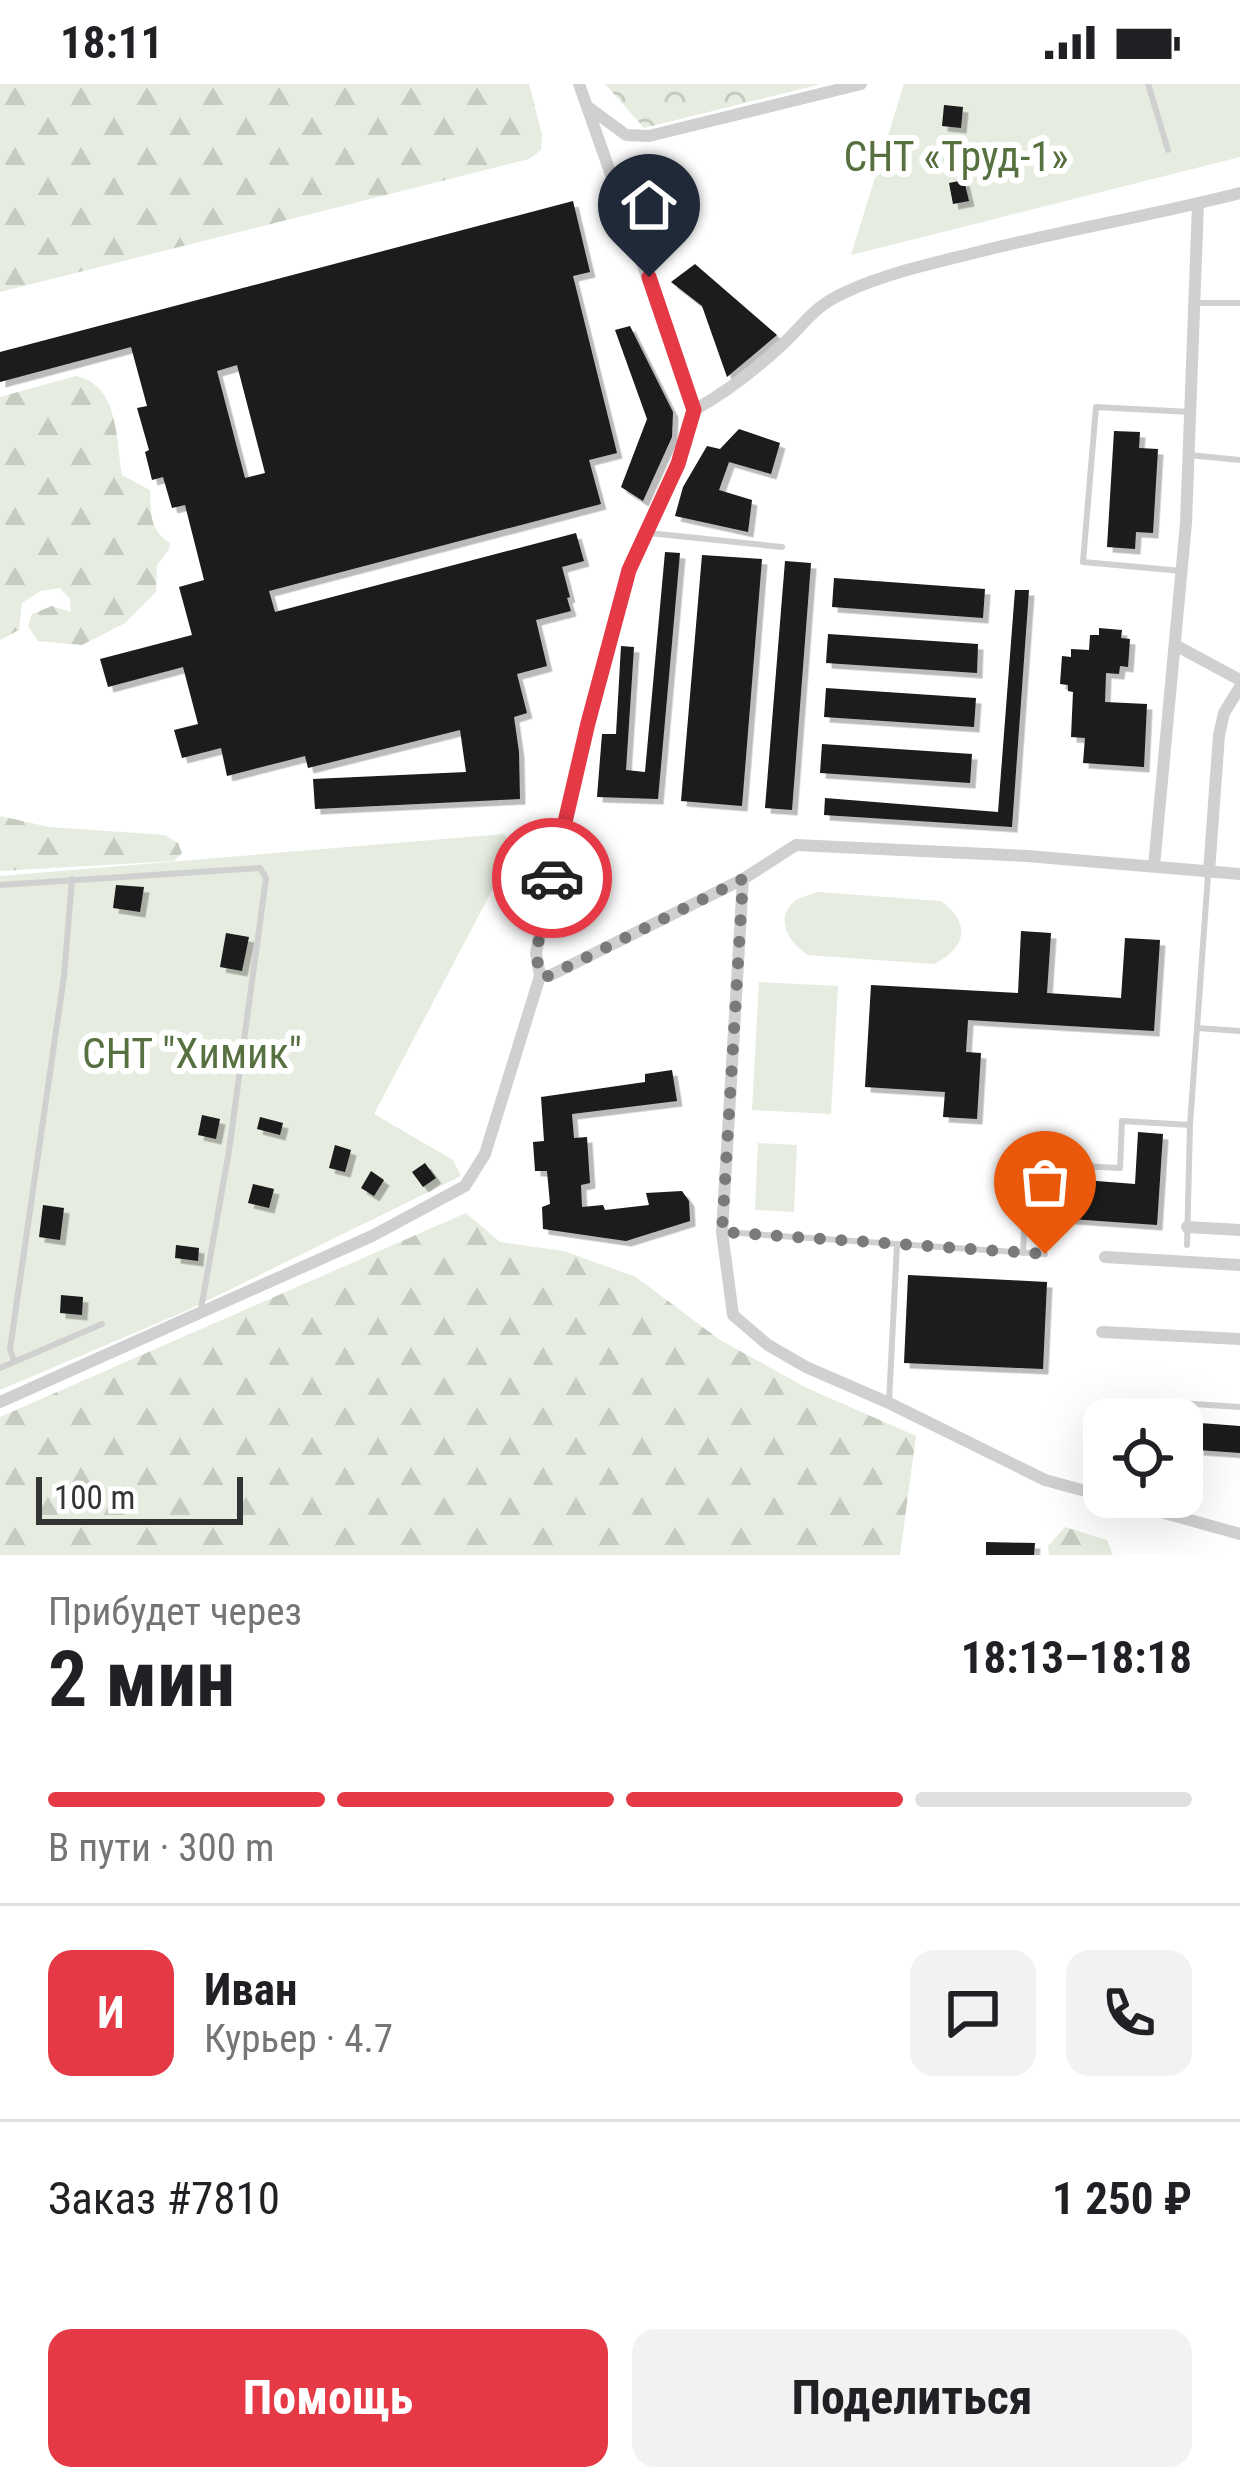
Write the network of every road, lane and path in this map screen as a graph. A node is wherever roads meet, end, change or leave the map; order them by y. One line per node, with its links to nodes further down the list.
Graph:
1 (579, 84): 4 (street)
2 (862, 84): 4 (street)
3 (1148, 84): 5 (lane)
4 (587, 106): 10 (street)
5 (1168, 150)
6 (1240, 193): 7 (street)
7 (1198, 203): 8 (street); 10 (street)
8 (1195, 303): 9 (lane); 11 (street)
9 (1240, 303)
10 (694, 410): 14 (street)
11 (1190, 412): 12 (street); 16 (lane)
12 (1189, 455): 13 (lane); 16 (street)
13 (1240, 460)
14 (646, 532): 15 (lane); 25 (street)
15 (782, 547)
16 (1182, 571): 17 (street)
17 (1175, 645): 18 (street); 19 (street)
18 (1240, 683): 20 (street)
19 (1154, 866): 20 (street); 23 (street)
20 (1208, 872): 21 (street); 26 (lane)
21 (1240, 874)
22 (72, 879): 24 (lane); 38 (lane); 42 (lane)
23 (743, 879): 25 (street); 31 (street)
24 (0, 885)
25 (540, 976): 38 (street)
26 (1197, 1028): 27 (lane); 28 (lane)
27 (1240, 1031)
28 (1190, 1125): 29 (lane); 34 (lane)
29 (1187, 1227): 30 (street); 33 (lane)
30 (1240, 1230)
31 (722, 1232): 32 (lane); 45 (street)
32 (897, 1244): 34 (lane); 45 (lane)
33 (1187, 1245)
34 (1022, 1253): 35 (lane)
35 (1045, 1254)
36 (1106, 1257): 37 (street)
37 (1240, 1265)
38 (200, 1312): 44 (street)
39 (102, 1324): 42 (lane)
40 (1102, 1332): 41 (street)
41 (1240, 1339)
42 (14, 1361): 43 (lane)
43 (0, 1368)
44 (0, 1402)
45 (889, 1403): 48 (street)
46 (1203, 1405): 47 (lane)
47 (1240, 1407)
48 (1083, 1491)
49 (1184, 1518): 50 (street)
50 (1240, 1534)

